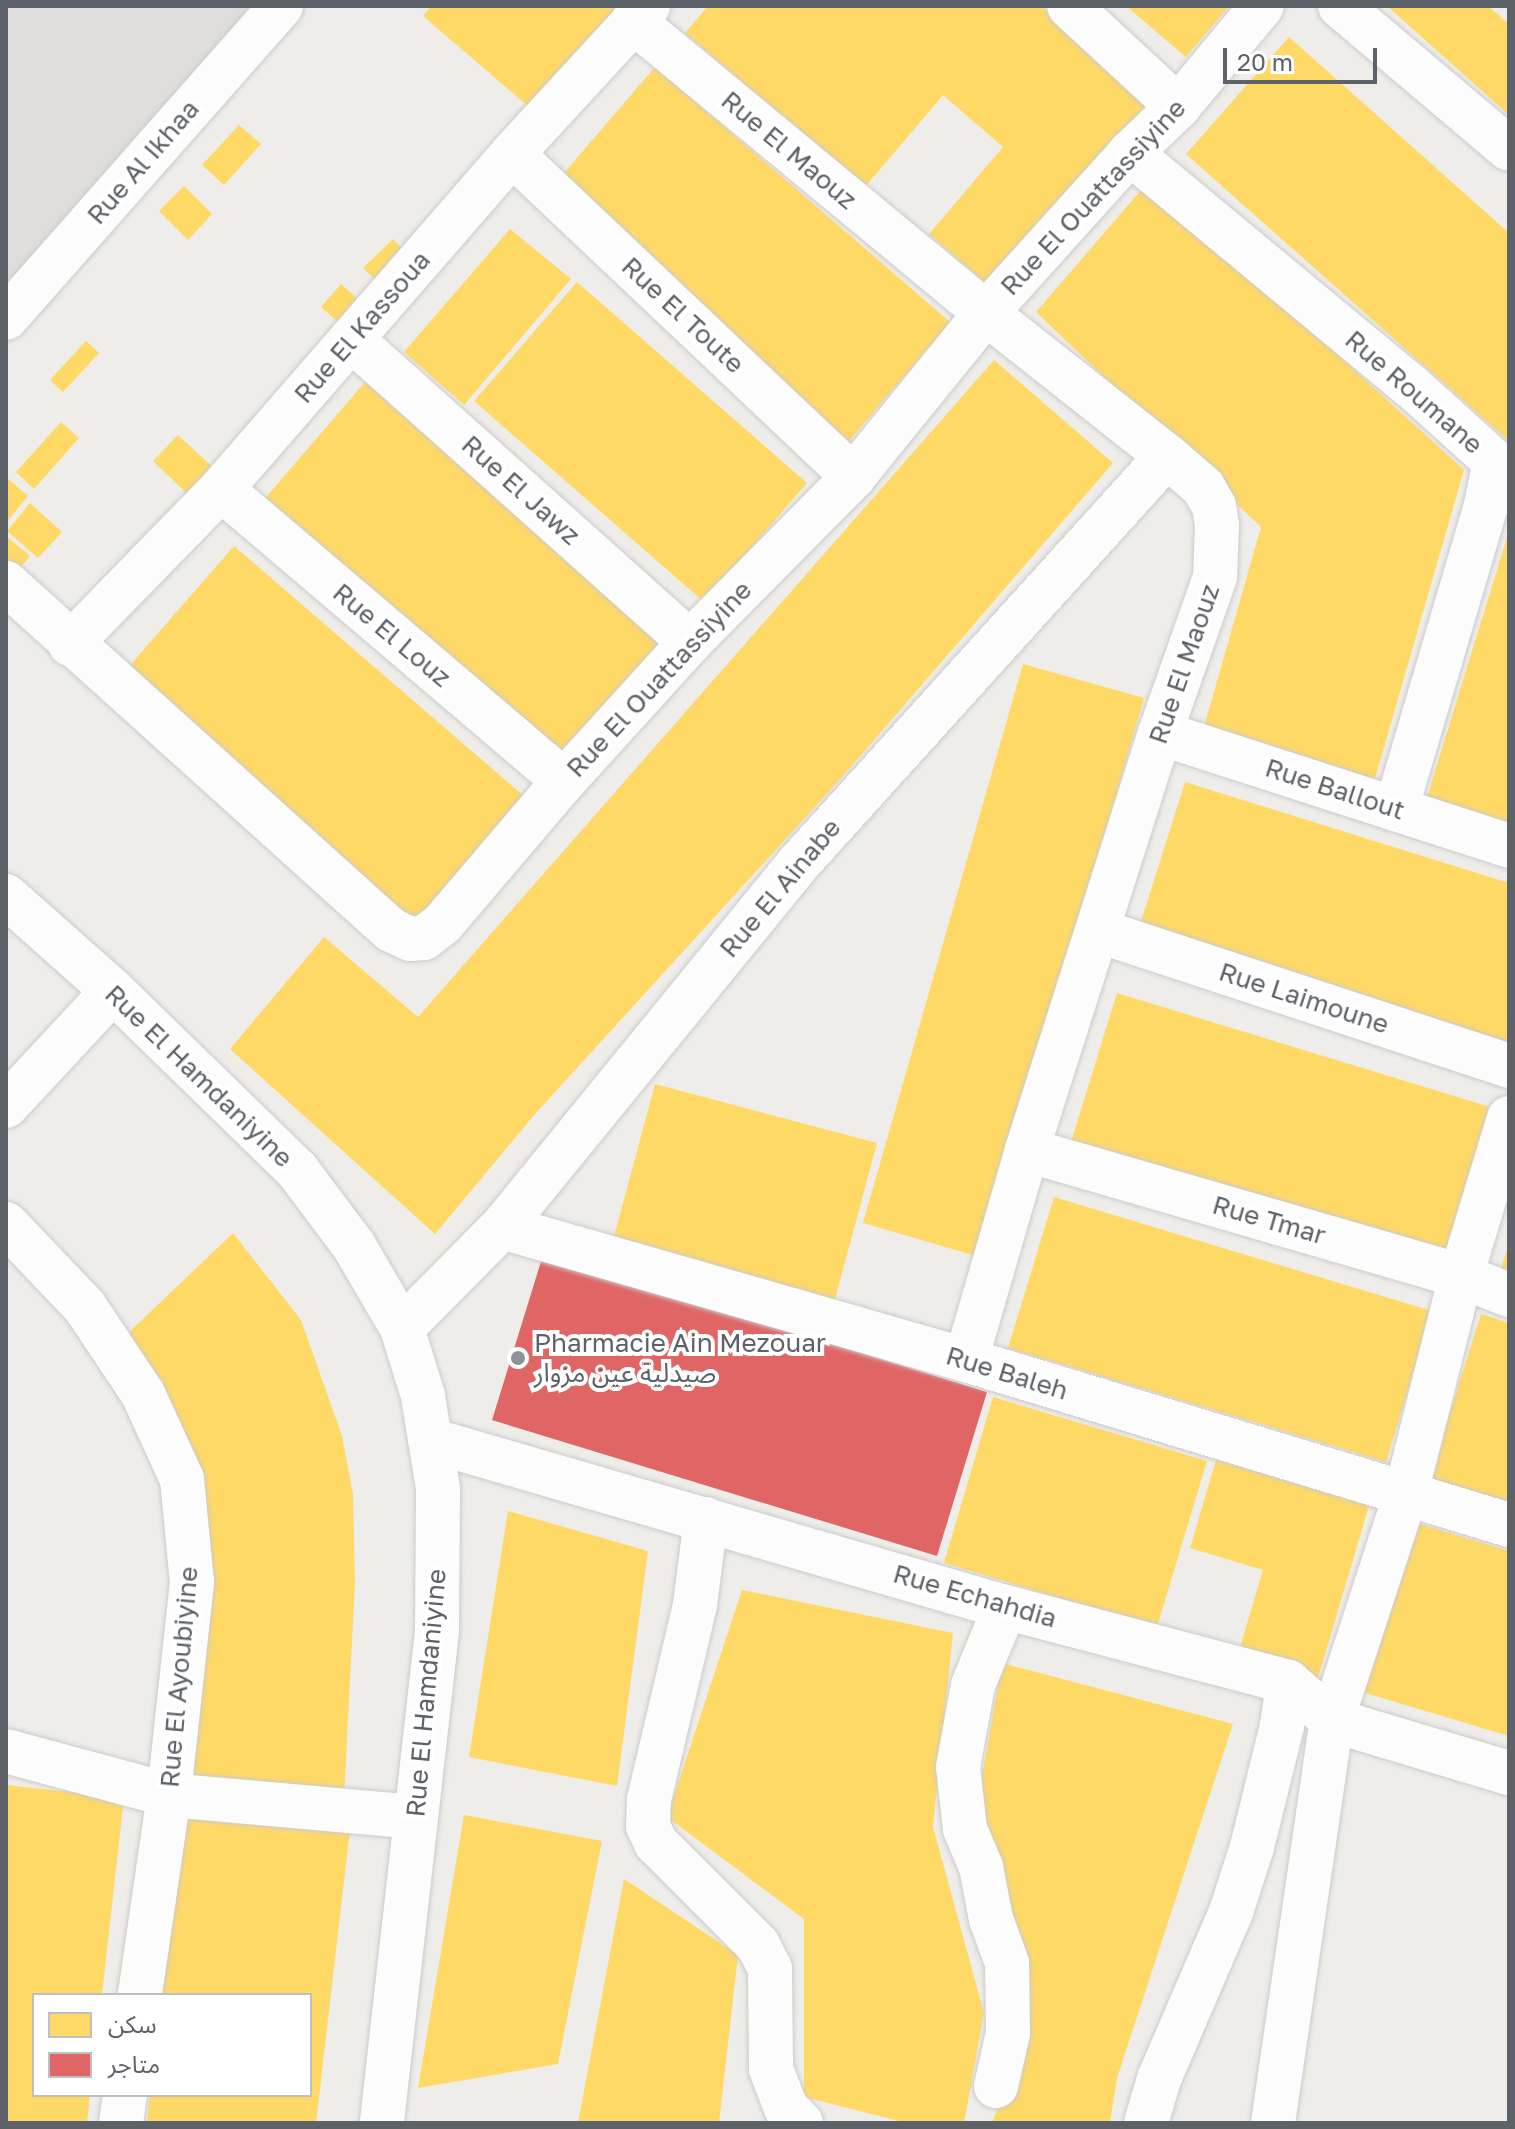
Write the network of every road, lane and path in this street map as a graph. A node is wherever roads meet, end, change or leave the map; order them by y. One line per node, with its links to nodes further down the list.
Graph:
1 (281, 6): 11 (street, Rue Al Ikhaa)
2 (1069, 6): 6 (street)
3 (1262, 6): 6 (street, Rue El Ouattassiyine)
4 (1340, 6): 7 (street)
5 (641, 14): 9 (street, Rue El Kassoua); 10 (street, Rue El Maouz)
6 (1178, 107): 8 (street, Rue El Ouattassiyine)
7 (1509, 149)
8 (1130, 153): 10 (street, Rue El Ouattassiyine); 21 (street, Rue Roumane)
9 (512, 154): 12 (street, Rue El Kassoua); 14 (street, Rue El Toute)
10 (986, 313): 13 (street, Rue El Maouz); 14 (street, Rue El Ouattassiyine)
11 (6, 318)
12 (351, 339): 15 (street, Rue El Kassoua); 17 (street, Rue El Jawz)
13 (1167, 456): 19 (street, Rue El Maouz); 31 (street, Rue El Ainabe)
14 (853, 477): 17 (street, Rue El Ouattassiyine)
15 (221, 489): 18 (street, Rue El Kassoua); 20 (street, Rue El Louz)
16 (6, 583): 18 (street, Rue El Ouattassiyine)
17 (690, 642): 20 (street, Rue El Ouattassiyine)
18 (70, 644): 20 (street, Rue El Ouattassiyine)
19 (1160, 733): 21 (street, Rue Ballout); 24 (street, Rue El Maouz)
20 (564, 781)
21 (1396, 809): 22 (street, Rue Ballout)
22 (1509, 846)
23 (6, 896): 25 (street, Rue El Hamdaniyine)
24 (1099, 931): 26 (street, Rue Laimoune); 29 (street, Rue El Maouz)
25 (113, 991): 27 (street); 34 (street, Rue El Hamdaniyine)
26 (1509, 1066)
27 (6, 1106)
28 (1509, 1118): 32 (street)
29 (1027, 1150): 32 (street, Rue Tmar); 35 (street, Rue El Maouz)
30 (6, 1224): 45 (street, Rue El Ayoubiyine)
31 (502, 1227): 34 (street, Rue El Ainabe); 35 (street, Rue Baleh)
32 (1461, 1276): 33 (street, Rue Tmar); 37 (street)
33 (1509, 1295)
34 (402, 1328): 36 (street, Rue El Hamdaniyine)
35 (966, 1360): 37 (street, Rue Baleh)
36 (430, 1440): 38 (street, Rue Echahdia); 46 (street, Rue El Hamdaniyine)
37 (1406, 1493): 39 (street, Rue Baleh); 42 (street)
38 (706, 1519): 40 (street, Rue Echahdia); 52 (street)
39 (1509, 1525)
40 (1005, 1607): 41 (street, Rue Echahdia); 48 (street)
41 (1288, 1682): 42 (street, Rue Echahdia); 53 (street)
42 (1332, 1720): 44 (street, Rue Echahdia); 54 (street)
43 (6, 1751): 45 (street)
44 (1509, 1773)
45 (169, 1795): 46 (street); 47 (street, Rue El Ayoubiyine)
46 (415, 1817): 51 (street, Rue El Hamdaniyine)
47 (140, 1993)
48 (996, 2086)
49 (125, 2097): 50 (street)
50 (121, 2123)
51 (382, 2123)
52 (801, 2123)
53 (1146, 2123)
54 (1273, 2123)

